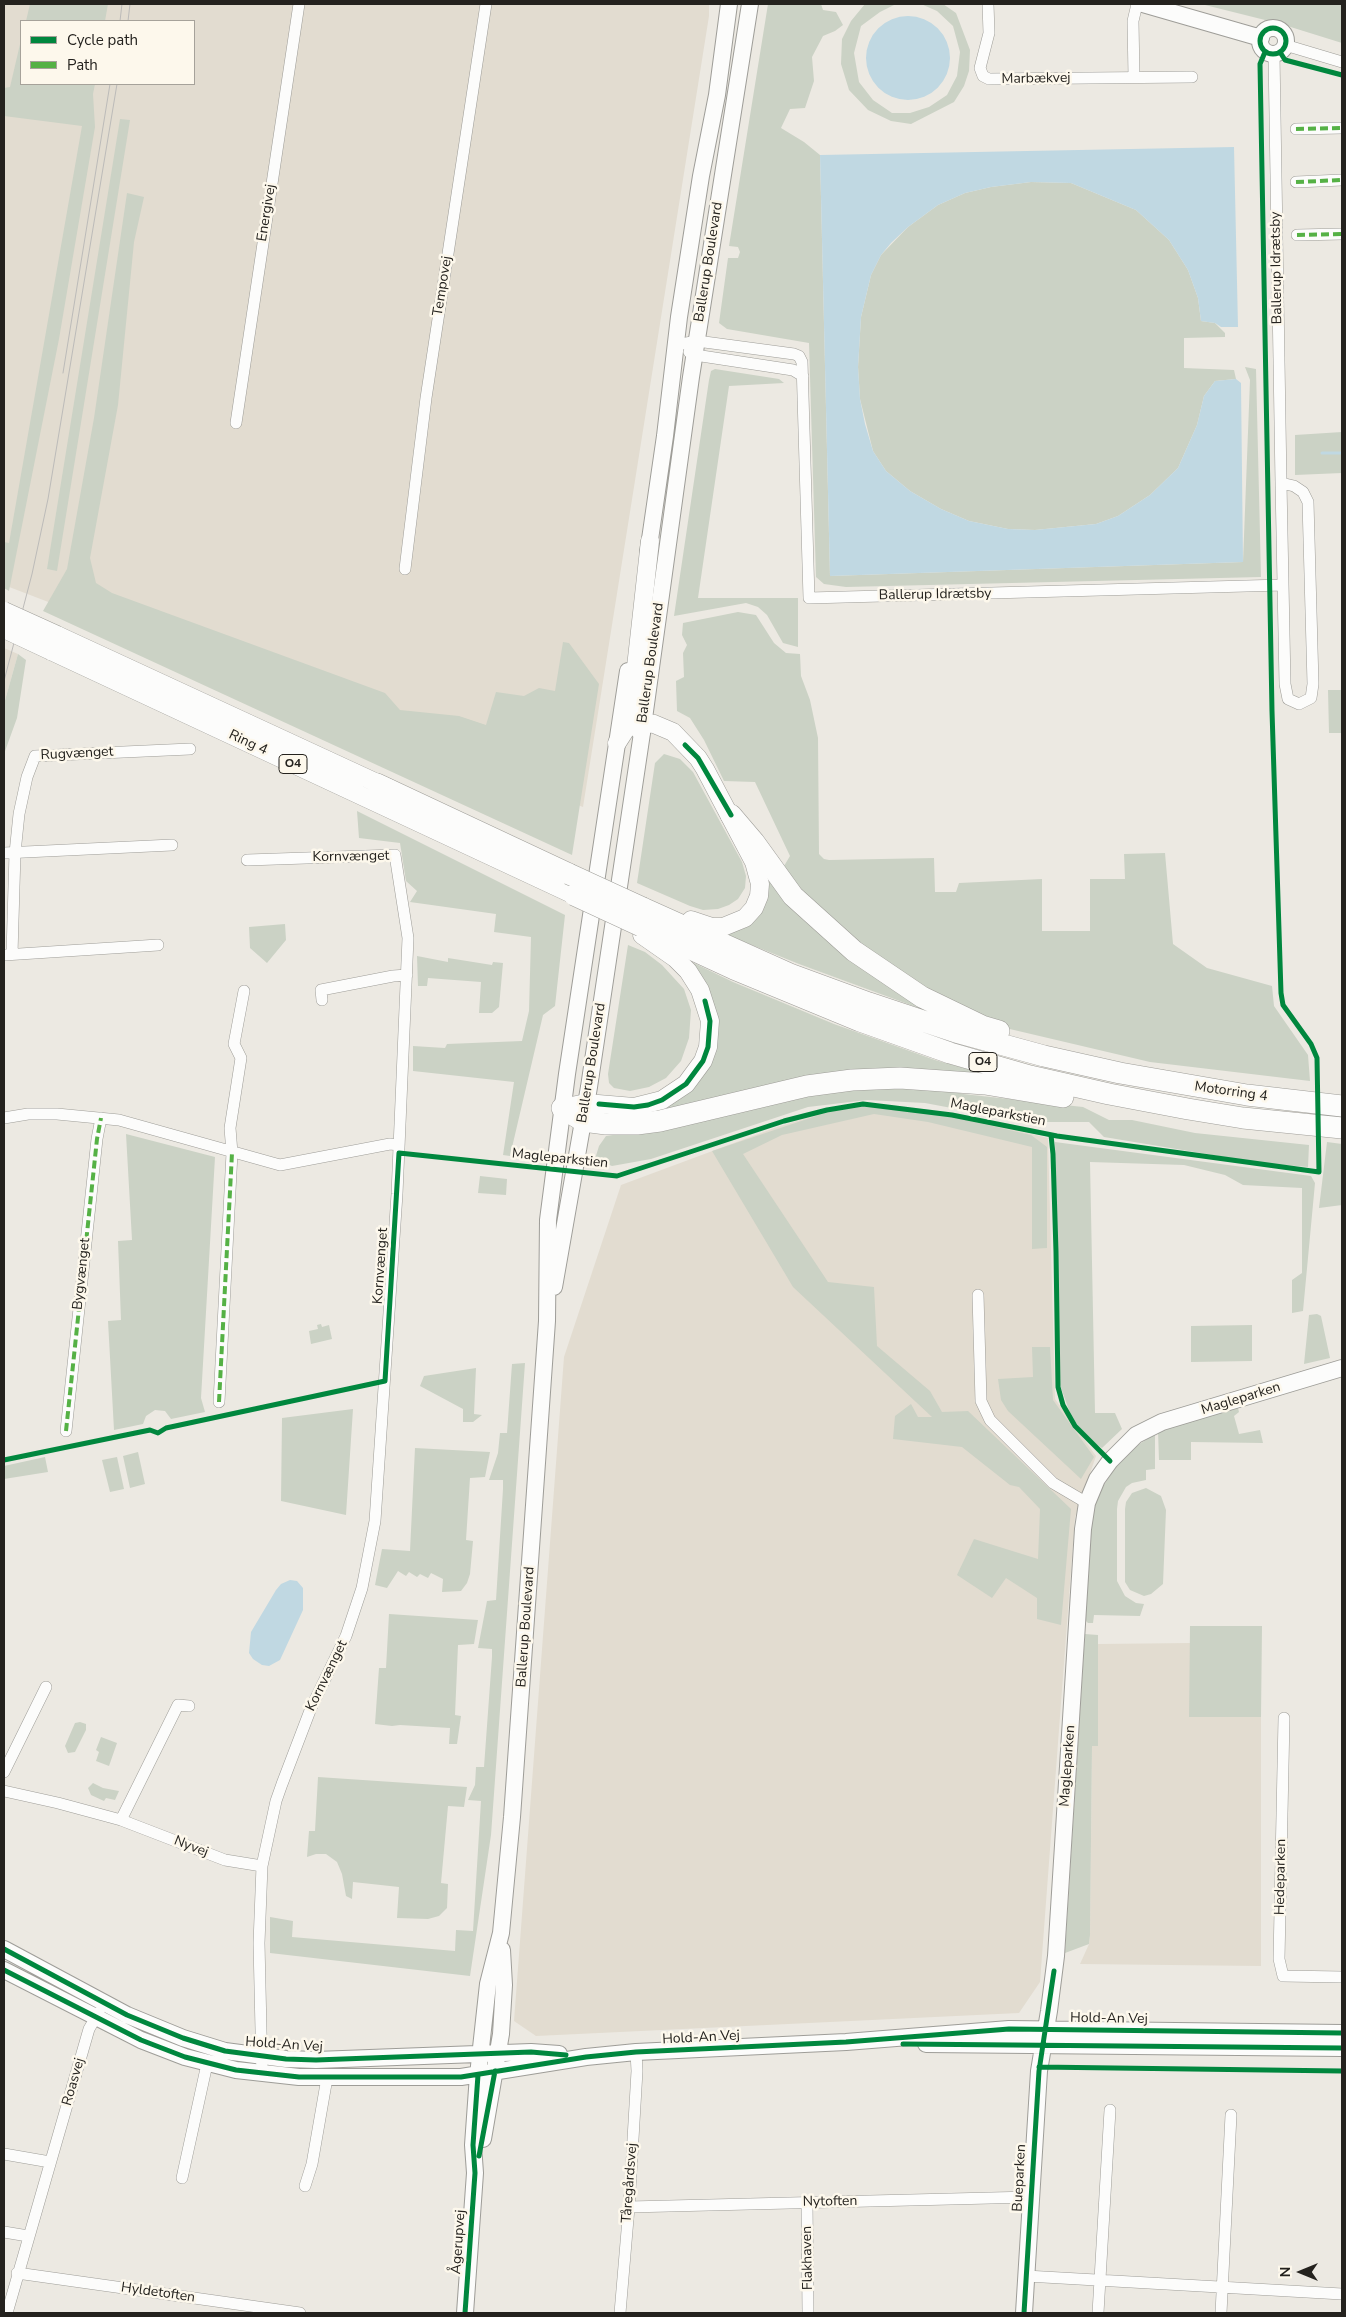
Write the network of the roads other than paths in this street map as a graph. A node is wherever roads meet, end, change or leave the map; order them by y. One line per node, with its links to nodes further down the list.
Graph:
1 (298, 4): 21 (street, Energivej)
2 (486, 4): 24 (street, Tempovej)
3 (729, 4): 19 (street, Ballerup Boulevard)
4 (750, 4): 20 (street, Ballerup Boulevard)
5 (988, 4): 11 (street, Marbækvej)
6 (1137, 4): 11 (street)
7 (1143, 4): 8 (street)
8 (1261, 38): 9 (street); 9 (street)
9 (1280, 50): 10 (street); 22 (street, Ballerup Idrætsby)
10 (1342, 62)
11 (1134, 77): 12 (street, Marbækvej)
12 (1192, 77)
13 (1342, 128): 14 (street)
14 (1296, 129)
15 (1342, 180): 16 (street)
16 (1296, 182)
17 (1342, 234): 18 (street)
18 (1296, 235)
19 (676, 345): 20 (street, Ballerup Idrætsby); 23 (street, Ballerup Boulevard)
20 (696, 348): 25 (street, Ballerup Idrætsby); 29 (street, Ballerup Boulevard)
21 (236, 423)
22 (1281, 483): 25 (street, Ballerup Idrætsby); 25 (street, Ballerup Idrætsby)
23 (650, 541): 29 (main road); 30 (street, Ballerup Boulevard)
24 (405, 569)
25 (1283, 585)
26 (4, 611): 28 (main road, Ring 4 / O4, bridge)
27 (4, 629): 28 (main road, Ring 4 / O4, bridge)
28 (54, 643): 32 (main road, Ring 4 / O4); 37 (main road, Ring 4 / O4)
29 (640, 726): 30 (main road); 33 (main road); 47 (street, Ballerup Boulevard)
30 (617, 742): 46 (street, Ballerup Boulevard)
31 (190, 749): 35 (street, Rugvænget)
32 (378, 784): 37 (highway, O4)
33 (731, 815): 38 (main road); 44 (highway)
34 (172, 845): 35 (street)
35 (9, 853): 40 (street, Rugvænget)
36 (247, 860): 41 (street, Kornvænget)
37 (570, 881): 38 (highway, O4, bridge)
38 (642, 917): 44 (highway, O4); 47 (main road); 50 (highway, O4)
39 (158, 945): 40 (street, Rugvænget)
40 (8, 954)
41 (408, 975): 43 (street); 52 (street, Kornvænget)
42 (244, 990): 53 (street)
43 (322, 1000)
44 (1120, 1073): 45 (highway, Motorring 4 / O4)
45 (1342, 1106)
46 (562, 1108): 47 (highway); 55 (street, Ballerup Boulevard)
47 (585, 1112): 50 (highway); 55 (street, Ballerup Boulevard)
48 (4, 1118): 49 (street)
49 (101, 1118): 53 (street); 58 (street, Bygvænget)
50 (1243, 1118): 51 (highway, Motorring 4 / O4)
51 (1342, 1128)
52 (399, 1145): 53 (street); 66 (street, Kornvænget)
53 (232, 1153): 57 (street)
54 (978, 1295): 59 (street)
55 (547, 1321): 67 (street, Ballerup Boulevard)
56 (1342, 1368): 59 (street, Magleparken)
57 (219, 1402)
58 (66, 1431)
59 (1087, 1503): 74 (street, Magleparken)
60 (46, 1687): 63 (street)
61 (189, 1706): 65 (street)
62 (1284, 1718): 70 (street, Hedeparken)
63 (4, 1772)
64 (4, 1791): 65 (street, Nyvej)
65 (121, 1820): 66 (street, Nyvej)
66 (262, 1866): 78 (street, Kornvænget)
67 (500, 1933): 77 (street, Ballerup Boulevard); 81 (street, Ballerup Boulevard)
68 (4, 1949): 71 (street, Hold-An Vej)
69 (4, 1970): 72 (street, Hold-An Vej)
70 (1342, 1977)
71 (103, 2003): 72 (street, Roasvej); 78 (street, Hold-An Vej)
72 (95, 2018): 80 (street, Hold-An Vej); 88 (street, Roasvej)
73 (1342, 2033): 74 (street, Hold-An Vej)
74 (1045, 2037): 75 (street, Hold-An Vej); 76 (street, Hold-An Vej); 92 (street, Bueparken)
75 (1342, 2048)
76 (636, 2052): 79 (street, Hold-An Vej); 94 (street, Tåregårdsvej)
77 (498, 2054): 79 (street, Hold-An Vej); 81 (street, Hold-An Vej); 82 (street, Ballerup Boulevard)
78 (261, 2056): 81 (street, Hold-An Vej); 83 (street, Kornvænget)
79 (586, 2057): 82 (street, Hold-An Vej)
80 (207, 2064): 83 (street, Hold-An Vej); 90 (street)
81 (479, 2065): 82 (street, Hold-An Vej); 84 (street, Hold-An Vej); 89 (street, Ågerupvej)
82 (495, 2071): 89 (street, Ågerupvej)
83 (262, 2074): 84 (street, Hold-An Vej)
84 (331, 2078): 91 (street)
85 (1110, 2110): 99 (street)
86 (1230, 2115): 100 (street)
87 (4, 2154): 88 (street)
88 (50, 2162): 96 (street, Roasvej)
89 (475, 2173): 104 (street, Ågerupvej)
90 (182, 2178)
91 (305, 2186)
92 (1031, 2197): 93 (street, Nytoften); 98 (street, Bueparken)
93 (807, 2202): 94 (street, Nytoften); 106 (street, Flakhaven)
94 (629, 2207): 105 (street, Tåregårdsvej)
95 (4, 2232): 96 (street)
96 (28, 2236): 97 (street, Roasvej)
97 (17, 2273): 102 (street, Roasvej); 103 (street, Hyldetoften)
98 (1026, 2276): 99 (street); 107 (street, Bueparken)
99 (1100, 2282): 100 (street); 108 (street)
100 (1222, 2288): 101 (street); 109 (street)
101 (1342, 2294)
102 (7, 2313)
103 (300, 2313)
104 (465, 2313)
105 (620, 2313)
106 (808, 2313)
107 (1024, 2313)
108 (1098, 2313)
109 (1221, 2313)

